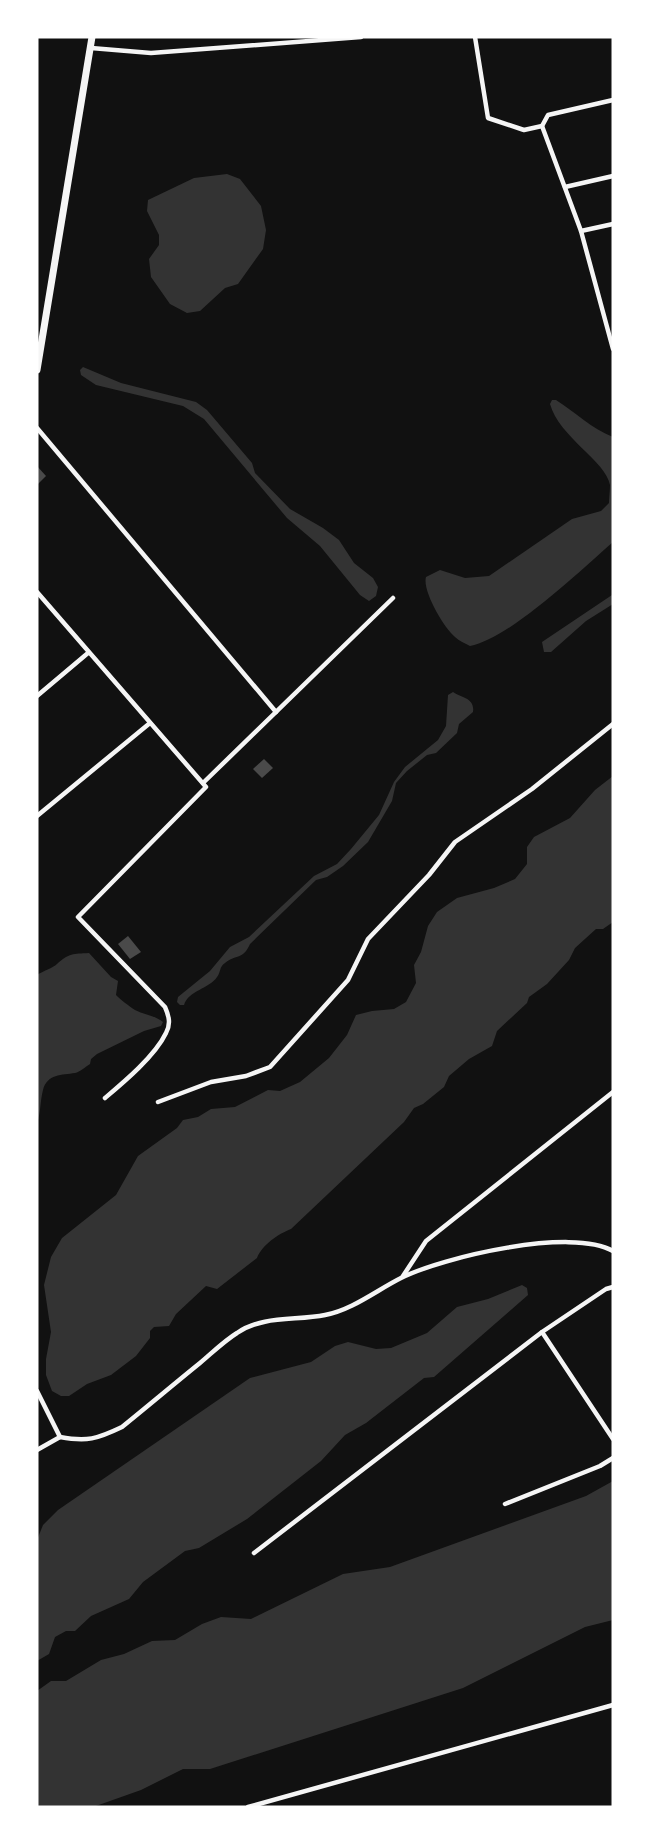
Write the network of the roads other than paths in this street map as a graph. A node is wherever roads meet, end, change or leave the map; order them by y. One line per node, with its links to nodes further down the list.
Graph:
1 (92, 37): 4 (street)
2 (361, 37): 4 (lane)
3 (475, 37): 6 (lane)
4 (90, 48): 12 (street)
5 (613, 100): 6 (lane)
6 (542, 127): 8 (lane)
7 (613, 176): 8 (lane)
8 (565, 187): 10 (lane)
9 (613, 225): 10 (lane)
10 (581, 232): 11 (lane)
11 (613, 349)
12 (37, 370)
13 (37, 428): 18 (lane)
14 (37, 592): 16 (lane)
15 (393, 598): 18 (lane)
16 (88, 653): 17 (lane); 19 (lane)
17 (37, 696)
18 (276, 712): 21 (lane)
19 (150, 723): 21 (lane); 22 (lane)
20 (613, 724): 25 (lane)
21 (203, 783): 24 (lane)
22 (37, 816)
23 (613, 1092): 27 (lane)
24 (105, 1098)
25 (158, 1102)
26 (613, 1251): 27 (lane)
27 (403, 1277): 31 (lane)
28 (613, 1287): 29 (lane)
29 (542, 1332): 32 (lane); 36 (lane)
30 (37, 1391): 31 (lane)
31 (60, 1437): 33 (lane)
32 (613, 1439)
33 (37, 1450)
34 (613, 1458): 35 (lane)
35 (505, 1504)
36 (254, 1553)
37 (613, 1705): 38 (lane)
38 (248, 1807)

